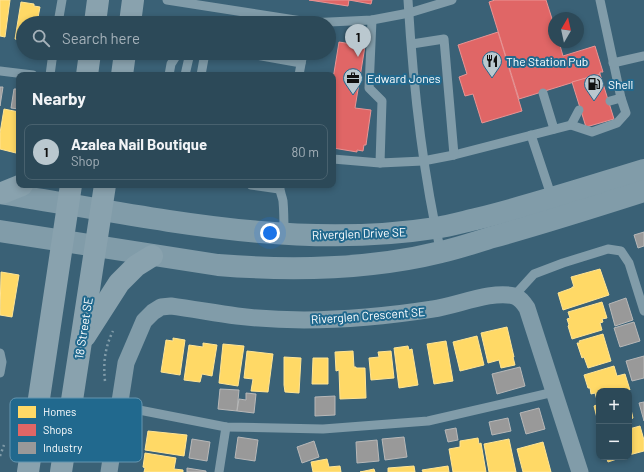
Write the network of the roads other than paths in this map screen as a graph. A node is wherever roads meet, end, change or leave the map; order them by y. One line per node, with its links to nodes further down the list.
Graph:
1 (62, 0): 10 (lane)
2 (98, 0): 11 (main road)
3 (133, 0): 12 (main road)
4 (172, 0): 8 (lane)
5 (408, 0): 9 (lane)
6 (452, 0): 9 (lane)
7 (600, 0): 27 (lane)
8 (204, 2): 13 (lane)
9 (409, 13): 14 (lane); 16 (lane)
10 (59, 16)
11 (95, 16)
12 (131, 16)
13 (273, 16)
14 (372, 20): 15 (lane); 47 (lane)
15 (336, 22)
16 (412, 44): 44 (lane); 46 (lane)
17 (644, 56): 27 (lane)
18 (52, 60): 30 (lane)
19 (89, 60): 31 (main road)
20 (124, 60): 32 (main road)
21 (174, 60): 33 (lane)
22 (188, 60): 34 (lane)
23 (204, 60): 35 (lane)
24 (285, 60): 26 (lane)
25 (302, 60): 26 (lane)
26 (302, 63): 36 (lane)
27 (613, 63): 38 (lane)
28 (0, 70): 29 (lane)
29 (16, 72)
30 (50, 72)
31 (87, 72)
32 (122, 72)
33 (170, 72)
34 (185, 72)
35 (202, 72)
36 (300, 72)
37 (543, 93): 42 (lane)
38 (621, 98): 39 (lane); 41 (lane)
39 (610, 101)
40 (579, 110): 41 (lane)
41 (571, 125): 42 (lane)
42 (554, 130): 43 (lane)
43 (531, 135): 44 (lane); 54 (lane)
44 (454, 155): 46 (lane)
45 (336, 159): 47 (lane)
46 (423, 161): 47 (lane); 56 (lane)
47 (380, 164)
48 (644, 170): 54 (street, Riverglen Drive SE)
49 (105, 188): 55 (main road, 18 Street SE)
50 (279, 188): 58 (lane)
51 (8, 190): 53 (street, Riverglen Drive SE)
52 (644, 191): 61 (street)
53 (70, 194): 55 (street, Riverglen Drive SE); 59 (main road)
54 (552, 198): 56 (street, Riverglen Drive SE)
55 (102, 209): 58 (street, Riverglen Drive SE); 60 (main road, 18 Street SE)
56 (435, 228): 58 (street, Riverglen Drive SE); 61 (lane)
57 (0, 231): 59 (street)
58 (284, 234)
59 (63, 241): 60 (street); 69 (main road)
60 (96, 247): 62 (street); 65 (main road, 18 Street SE)
61 (441, 252): 62 (street)
62 (152, 256): 65 (main road)
63 (514, 296): 64 (lane); 68 (street); 71 (street, Riverglen Crescent SE)
64 (644, 311)
65 (80, 344): 70 (main road, 18 Street SE)
66 (0, 353): 67 (lane)
67 (0, 374)
68 (554, 392): 73 (lane); 81 (street)
69 (39, 398)
70 (72, 398)
71 (121, 398)
72 (142, 411): 73 (lane)
73 (226, 427): 80 (lane)
74 (30, 462): 77 (main road)
75 (62, 462): 78 (main road, 18 Street SE)
76 (111, 462): 79 (street, Riverglen Crescent SE)
77 (28, 472)
78 (61, 472)
79 (109, 472)
80 (219, 472)
81 (580, 472)

